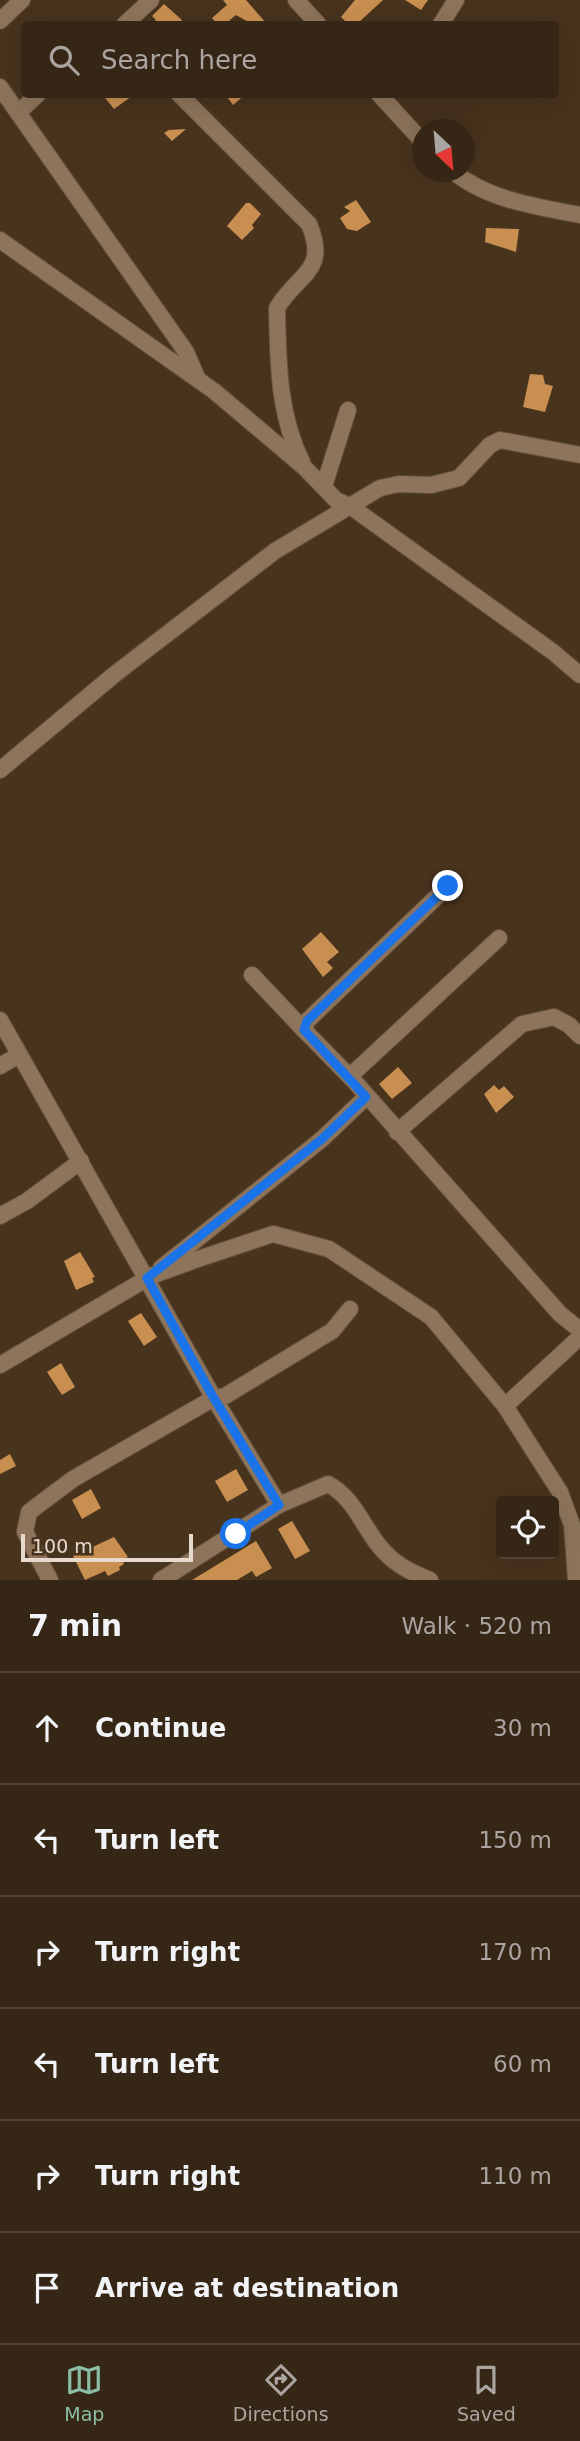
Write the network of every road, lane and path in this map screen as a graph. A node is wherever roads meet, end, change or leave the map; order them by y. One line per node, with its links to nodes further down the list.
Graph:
1 (22, 0): 5 (street)
2 (151, 0): 6 (street)
3 (296, 0): 7 (street)
4 (455, 1): 8 (street)
5 (0, 21)
6 (128, 21)
7 (315, 21)
8 (443, 21)
9 (0, 87): 13 (street)
10 (34, 98): 13 (street)
11 (183, 98): 21 (street)
12 (387, 98): 14 (street)
13 (19, 113): 18 (street)
14 (412, 129)
15 (472, 182): 16 (street)
16 (580, 215)
17 (0, 240): 18 (street)
18 (198, 380): 21 (street)
19 (348, 410): 22 (street)
20 (580, 454): 23 (street)
21 (304, 467): 22 (street)
22 (324, 485): 23 (street)
23 (349, 506): 24 (street); 25 (street)
24 (580, 675)
25 (0, 770)
26 (448, 886): 30 (street)
27 (499, 939): 34 (street)
28 (252, 975): 30 (street)
29 (0, 1020): 32 (street)
30 (304, 1030): 34 (street)
31 (580, 1036): 36 (street)
32 (19, 1055): 33 (street); 37 (street)
33 (0, 1066)
34 (350, 1076): 35 (street)
35 (366, 1097): 36 (street); 39 (street)
36 (397, 1132): 41 (street)
37 (81, 1161): 38 (street); 39 (street)
38 (0, 1216)
39 (149, 1277): 43 (street); 44 (street); 45 (street)
40 (350, 1309): 44 (street)
41 (580, 1330)
42 (580, 1337): 45 (street)
43 (0, 1364)
44 (214, 1398): 46 (street); 47 (street)
45 (505, 1406): 50 (street)
46 (279, 1505): 48 (street); 49 (street)
47 (50, 1580)
48 (161, 1580)
49 (430, 1580)
50 (576, 1580)

